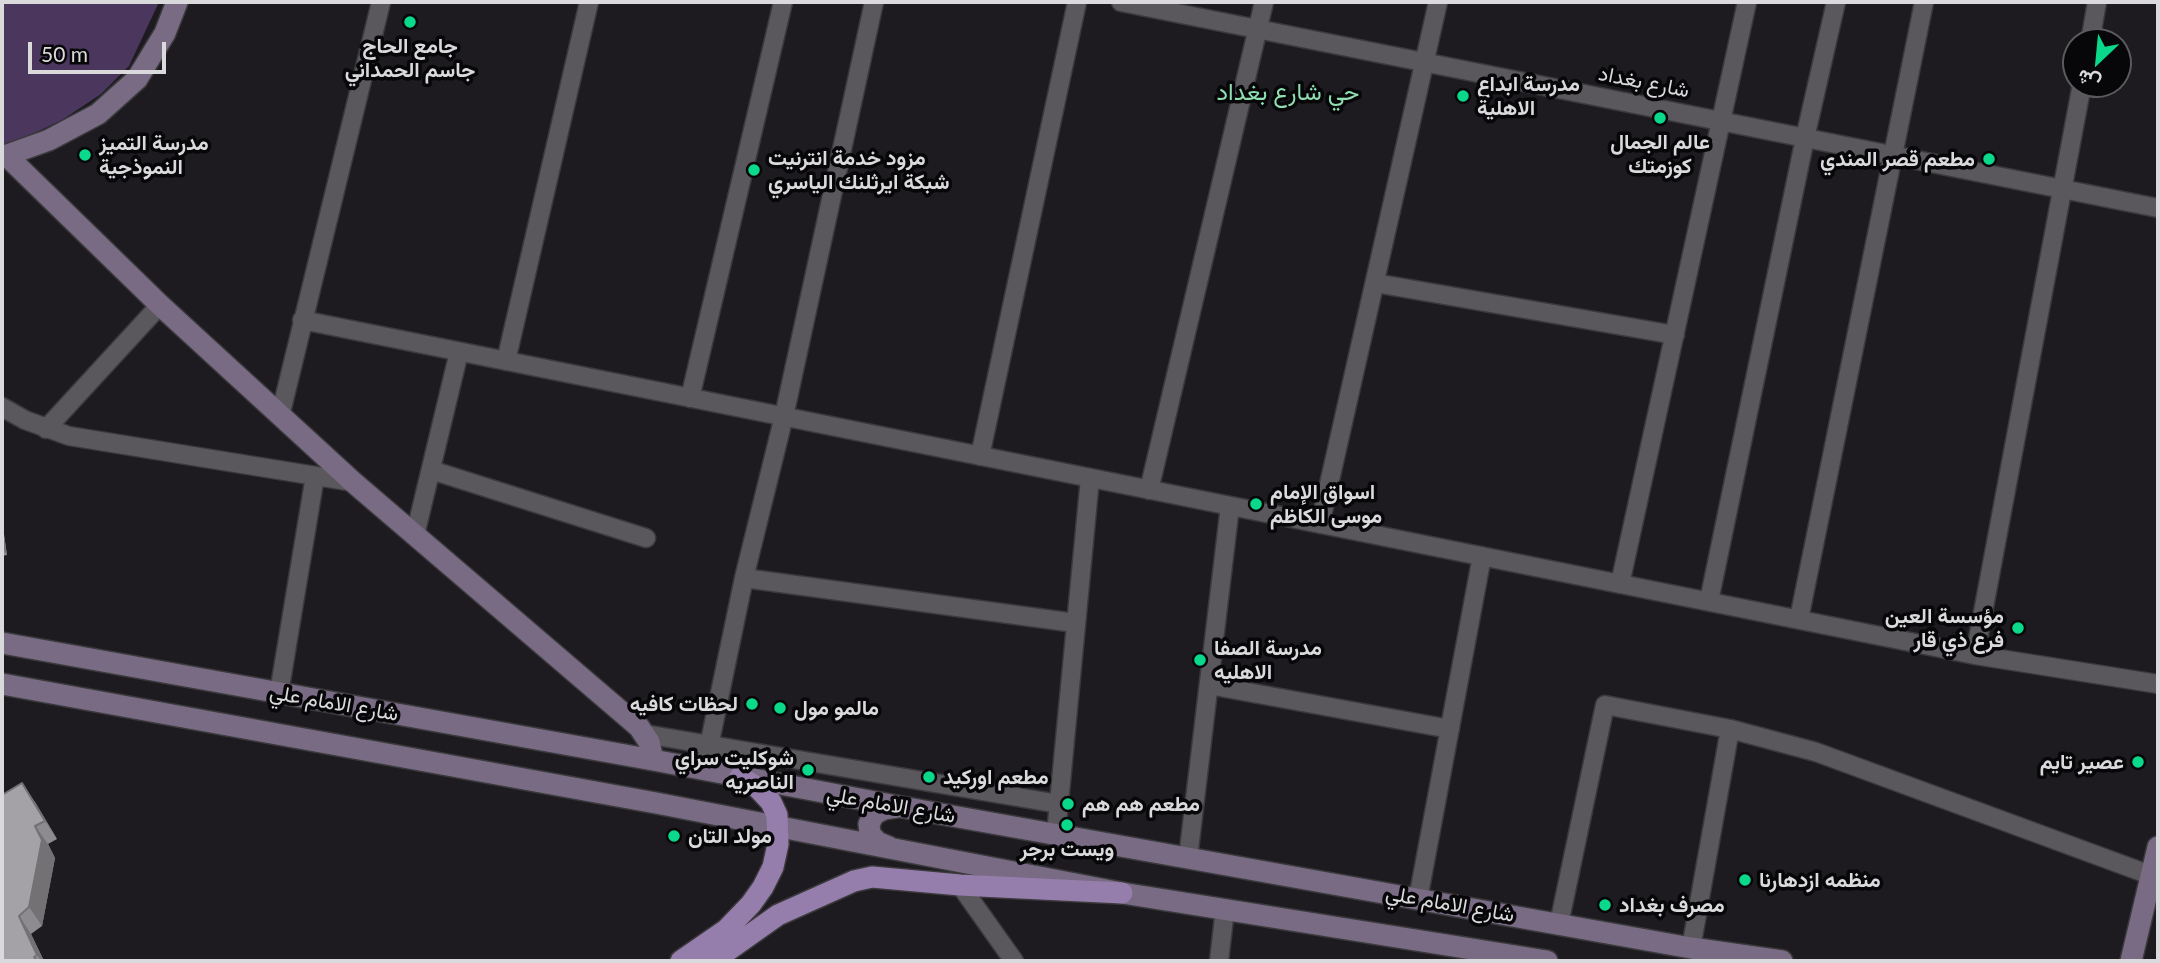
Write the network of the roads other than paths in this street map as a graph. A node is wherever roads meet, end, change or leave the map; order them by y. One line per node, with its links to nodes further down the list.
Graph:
1 (177, 2): 21 (main road)
2 (381, 2): 26 (street)
3 (589, 2): 29 (street)
4 (783, 2): 30 (street)
5 (874, 2): 33 (street)
6 (1077, 2): 35 (street)
7 (1121, 2): 15 (street, شارع بغداد)
8 (1264, 2): 15 (street)
9 (1438, 2): 16 (street)
10 (1747, 2): 18 (street)
11 (1836, 2): 19 (street)
12 (1924, 2): 20 (street)
13 (2098, 2): 14 (street)
14 (2093, 28)
15 (1259, 29): 16 (street, شارع بغداد); 40 (street)
16 (1425, 62): 18 (street, شارع بغداد); 24 (street)
17 (2079, 98): 22 (street)
18 (1722, 121): 19 (street, شارع بغداد); 27 (street)
19 (1805, 138): 20 (street, شارع بغداد); 48 (street)
20 (1893, 155): 22 (street, شارع بغداد); 49 (street)
21 (4, 156): 25 (main road)
22 (2062, 189): 23 (street, شارع بغداد); 52 (street)
23 (2158, 208)
24 (1375, 283): 27 (street); 42 (street)
25 (160, 304): 32 (main road); 34 (street)
26 (302, 320): 28 (street); 32 (street)
27 (1675, 335): 47 (street)
28 (459, 352): 29 (street); 36 (street)
29 (506, 361): 30 (street)
30 (690, 398): 33 (street)
31 (2, 407): 34 (street)
32 (280, 416): 39 (main road)
33 (784, 416): 35 (street); 46 (street)
34 (46, 429): 37 (street)
35 (980, 456): 38 (street)
36 (431, 470): 43 (street); 44 (street)
37 (315, 476): 39 (street); 56 (street)
38 (1090, 478): 40 (street); 50 (street)
39 (353, 482): 43 (main road)
40 (1149, 490): 41 (street)
41 (1230, 506): 42 (street); 55 (street)
42 (1320, 524): 45 (street)
43 (415, 535): 59 (main road)
44 (646, 538)
45 (1482, 556): 47 (street); 57 (street)
46 (744, 578): 50 (street); 60 (street)
47 (1619, 583): 48 (street)
48 (1709, 601): 49 (street)
49 (1799, 619): 52 (street)
50 (1074, 623): 64 (street)
51 (2, 643): 56 (main road, شارع الامام علي)
52 (1975, 655): 54 (street)
53 (2, 684): 66 (main road, شارع الامام علي)
54 (2158, 684)
55 (1209, 685): 57 (street); 70 (street)
56 (279, 693): 61 (main road, شارع الامام علي)
57 (1450, 729): 74 (street)
58 (1730, 729): 71 (street); 76 (street); 77 (street)
59 (645, 734): 60 (street); 61 (main road)
60 (709, 745): 62 (street); 64 (street)
61 (653, 760): 62 (main road, شارع الامام علي)
62 (704, 770): 63 (main road, شارع الامام علي)
63 (740, 777): 65 (main road, شارع الامام علي); 66 (main road)
64 (1059, 804): 67 (street)
65 (902, 807): 67 (main road, شارع الامام علي); 69 (main road)
66 (779, 826): 69 (main road, شارع الامام علي); 79 (main road)
67 (1056, 834): 70 (main road, شارع الامام علي)
68 (2158, 846): 71 (main road)
69 (892, 849): 73 (main road, شارع الامام علي)
70 (1188, 858): 74 (main road, شارع الامام علي)
71 (2153, 876): 85 (main road)
72 (960, 885): 73 (main road, شارع الامام علي); 80 (main road, شارع الامام علي); 81 (street)
73 (1122, 893): 75 (main road, شارع الامام علي)
74 (1418, 899): 76 (main road, شارع الامام علي)
75 (1225, 909): 78 (main road, شارع الامام علي); 82 (street)
76 (1559, 924): 77 (main road, شارع الامام علي)
77 (1691, 947): 84 (main road, شارع الامام علي)
78 (1522, 959): 83 (main road, شارع الامام علي)
79 (681, 961)
80 (713, 961)
81 (1014, 961)
82 (1219, 961)
83 (1548, 961)
84 (1782, 961)
85 (2131, 961)

